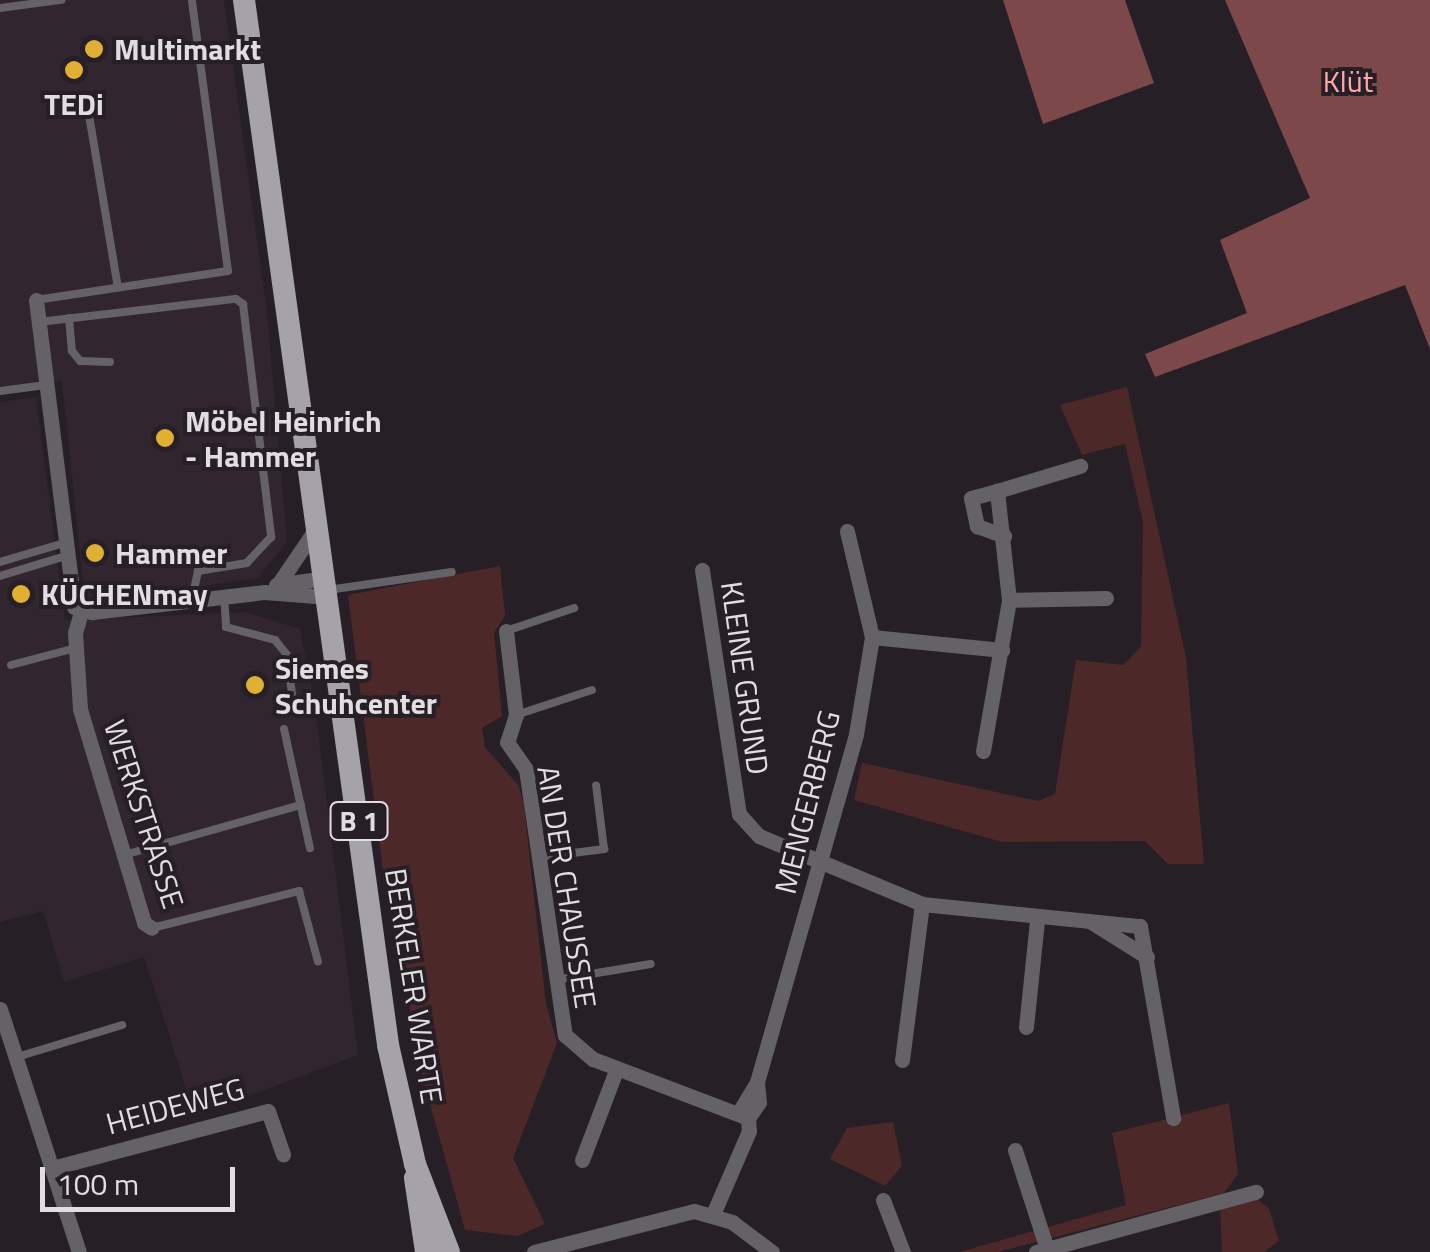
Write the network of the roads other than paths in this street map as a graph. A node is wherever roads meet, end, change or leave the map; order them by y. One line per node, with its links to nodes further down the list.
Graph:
1 (61, 0): 4 (lane)
2 (192, 0): 6 (lane)
3 (244, 0): 15 (main road, BERKELER WARTE / B 1)
4 (0, 8)
5 (88, 108): 6 (lane)
6 (118, 288): 7 (lane)
7 (36, 300): 9 (street, WERKSTRASSE)
8 (69, 318): 9 (lane); 10 (lane); 27 (lane)
9 (39, 322): 11 (street, WERKSTRASSE)
10 (110, 362)
11 (46, 385): 12 (lane); 18 (street, WERKSTRASSE)
12 (0, 390)
13 (1080, 466): 14 (street)
14 (997, 491): 17 (street); 17 (street)
15 (317, 516): 23 (street); 24 (main road, BERKELER WARTE / B 1)
16 (847, 532): 32 (street, MENGERBERG)
17 (1004, 536): 28 (street)
18 (65, 550): 19 (lane); 22 (lane); 30 (street, WERKSTRASSE)
19 (0, 562)
20 (702, 570): 46 (street, KLEINE GRUND)
21 (452, 572): 24 (lane)
22 (0, 576)
23 (271, 588): 24 (street); 25 (street)
24 (328, 588): 66 (main road, BERKELER WARTE / B 1)
25 (224, 596): 27 (street); 37 (lane)
26 (1106, 598): 28 (street)
27 (192, 600): 30 (street)
28 (1009, 600): 34 (street)
29 (574, 608): 31 (lane)
30 (81, 612): 33 (street, WERKSTRASSE)
31 (506, 631): 38 (street, AN DER CHAUSSEE)
32 (872, 637): 34 (street); 46 (street, MENGERBERG)
33 (76, 648): 35 (lane); 44 (street, WERKSTRASSE)
34 (1002, 650): 40 (street)
35 (11, 665)
36 (592, 690): 38 (lane)
37 (294, 710)
38 (516, 716): 45 (street, AN DER CHAUSSEE)
39 (284, 729): 42 (lane)
40 (984, 752)
41 (596, 785): 45 (lane)
42 (301, 805): 43 (lane); 44 (lane)
43 (310, 848)
44 (124, 855): 50 (street, WERKSTRASSE)
45 (540, 856): 54 (street, AN DER CHAUSSEE)
46 (822, 864): 47 (street, KLEINE GRUND); 61 (street, MENGERBERG)
47 (922, 904): 48 (street, KLEINE GRUND); 59 (street)
48 (1037, 920): 49 (street, KLEINE GRUND); 57 (street)
49 (1088, 920): 51 (street); 51 (street, KLEINE GRUND)
50 (152, 928): 52 (lane, WERKSTRASSE)
51 (1146, 957): 62 (street)
52 (318, 962)
53 (651, 964): 54 (lane)
54 (555, 980): 60 (street, AN DER CHAUSSEE)
55 (0, 1009): 58 (street)
56 (122, 1024): 58 (lane)
57 (1026, 1027)
58 (16, 1058): 67 (street)
59 (902, 1060)
60 (617, 1068): 61 (street, AN DER CHAUSSEE); 65 (street)
61 (743, 1115): 70 (street, MENGERBERG)
62 (1173, 1118)
63 (1015, 1150): 72 (street)
64 (284, 1154): 67 (street, HEIDEWEG)
65 (582, 1160)
66 (415, 1164): 74 (main road, BERKELER WARTE / B 1); 75 (main road, BERKELER WARTE / B 1)
67 (52, 1168): 73 (street)
68 (1256, 1192): 71 (street)
69 (883, 1200): 78 (street)
70 (713, 1214): 76 (street); 77 (street)
71 (1090, 1244): 72 (street)
72 (1042, 1250)
73 (79, 1252)
74 (426, 1252)
75 (448, 1252)
76 (534, 1252)
77 (772, 1252)
78 (902, 1252)

